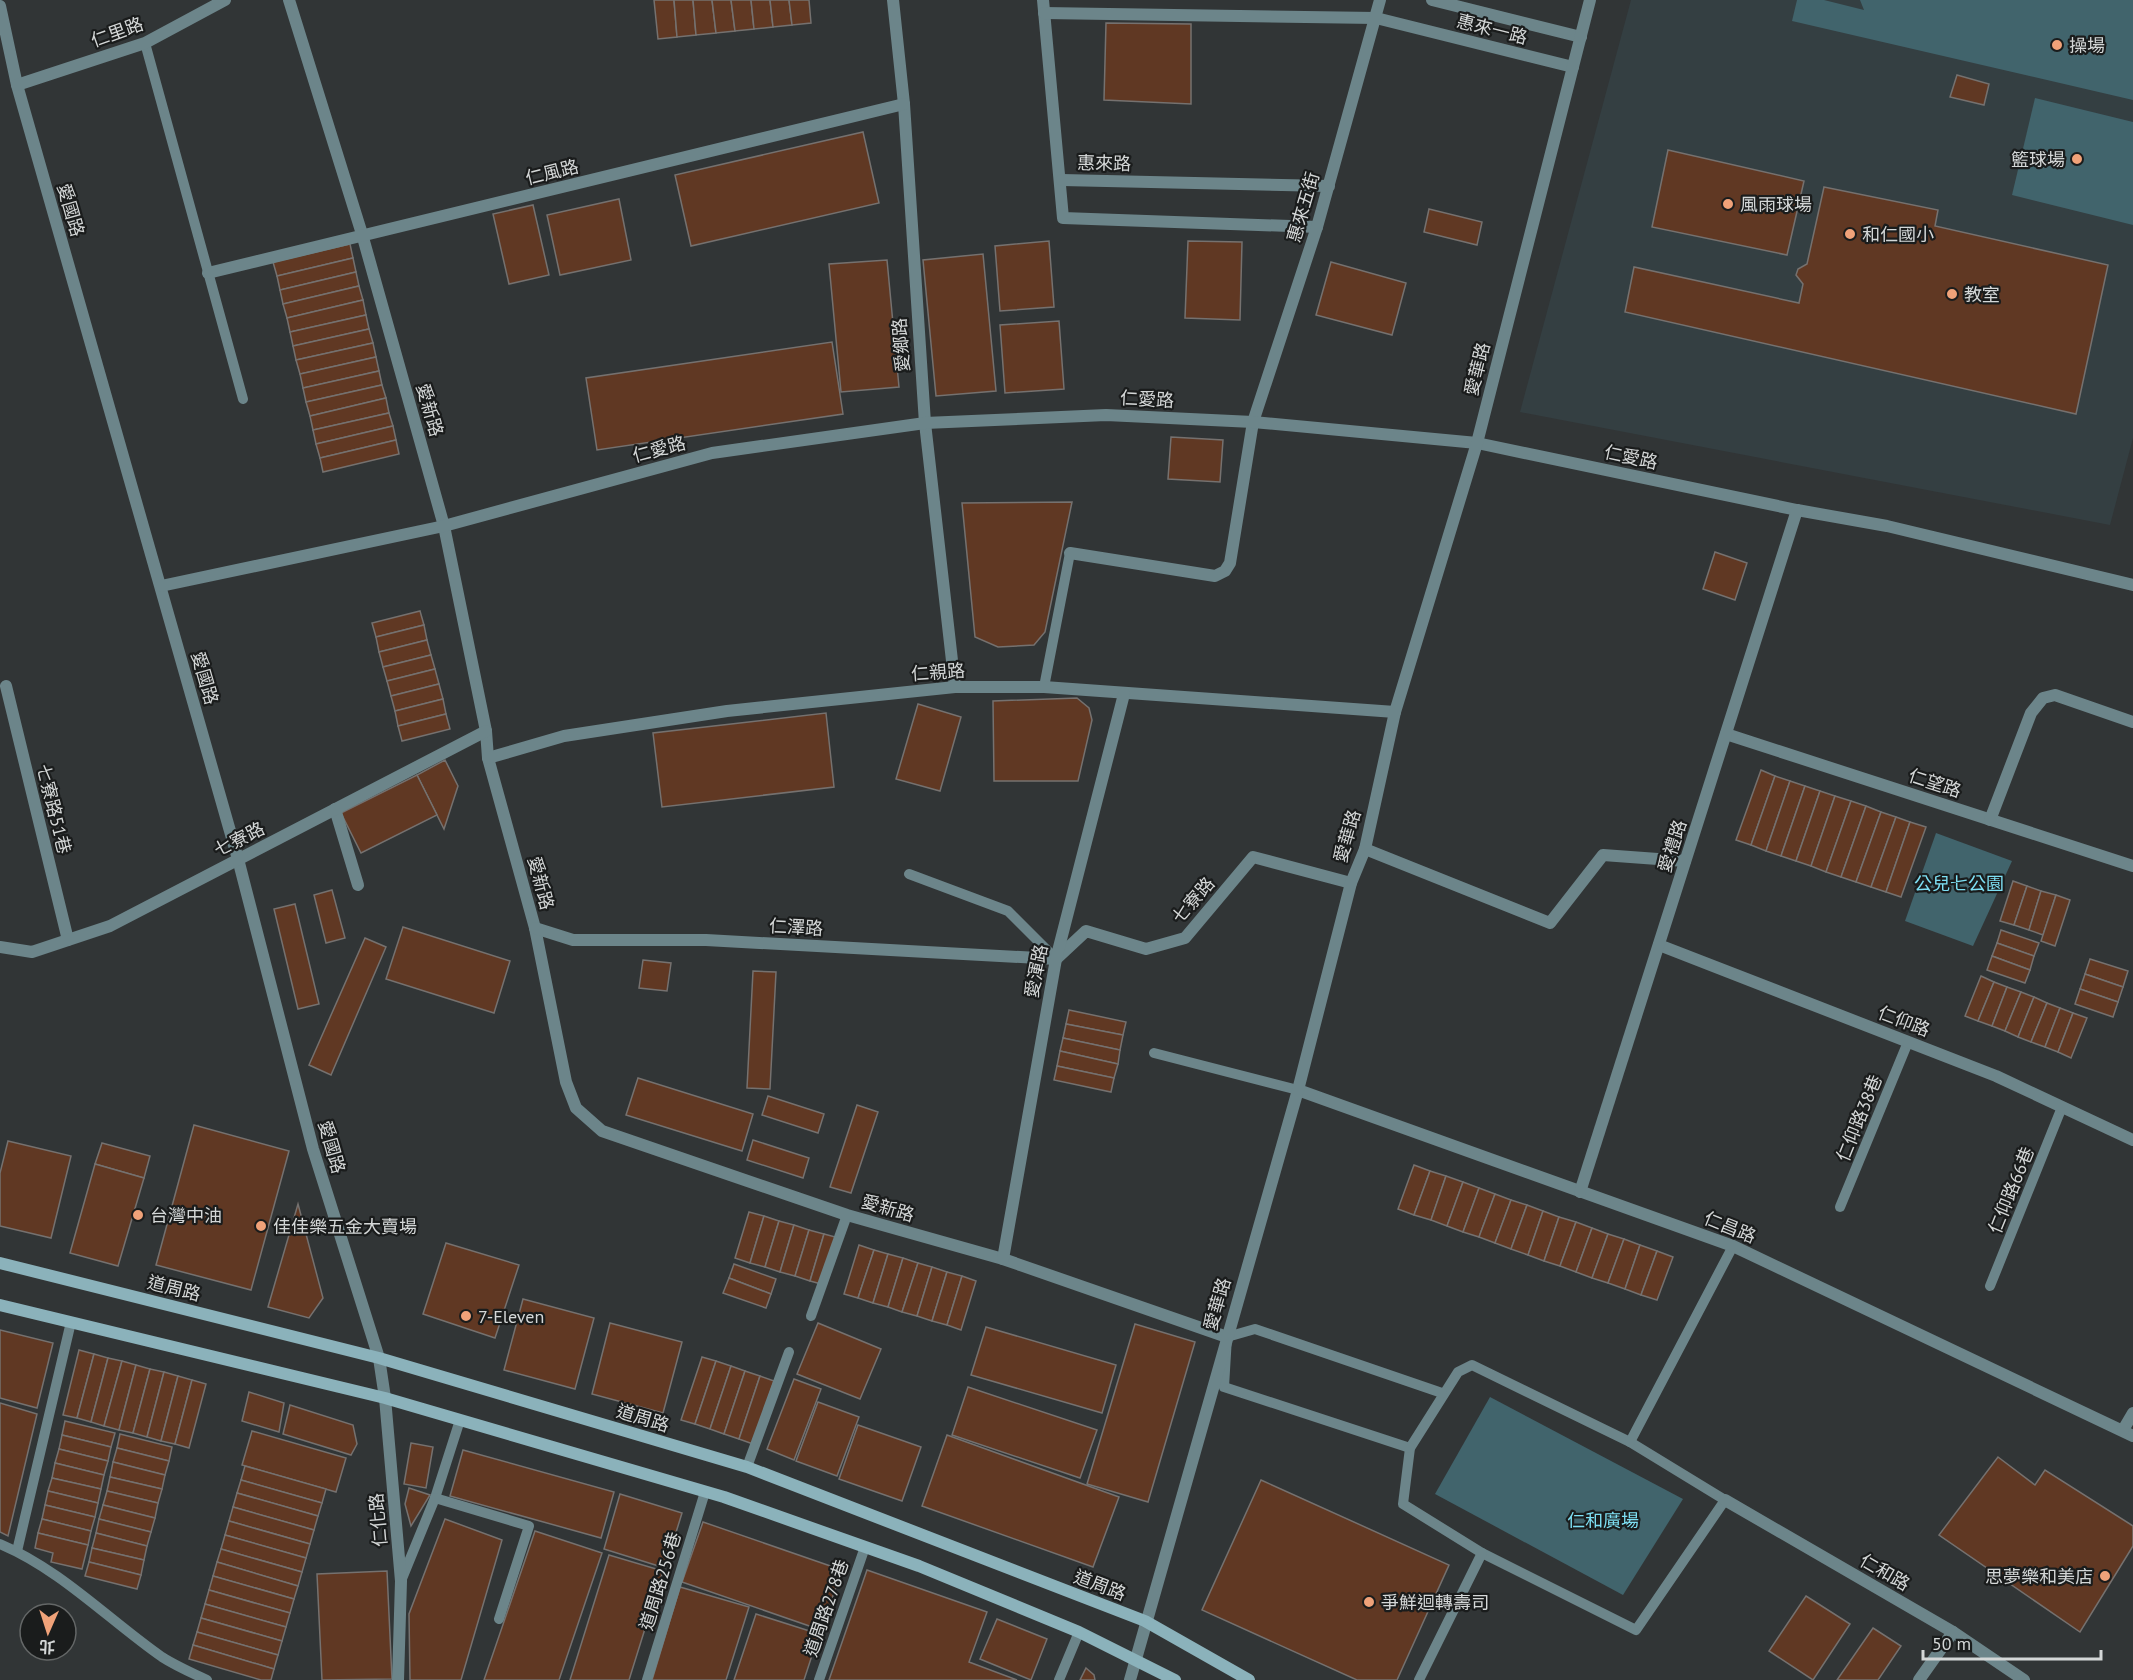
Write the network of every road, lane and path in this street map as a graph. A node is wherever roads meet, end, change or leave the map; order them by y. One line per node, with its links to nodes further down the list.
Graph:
1 (225, 0): 11 (street, 仁里路)
2 (289, 0): 18 (street, 愛新路)
3 (892, 0): 14 (street, 愛鄉路)
4 (1380, 0): 9 (street, 惠來五街)
5 (1432, 0): 10 (street, 惠來一路)
6 (1590, 0): 10 (street, 愛華路)
7 (0, 6): 13 (street, 愛國路)
8 (1044, 6): 9 (street, 惠來一路); 15 (street)
9 (1376, 18): 12 (street, 惠來一路); 16 (street, 惠來五街)
10 (1581, 37): 12 (street, 愛華路)
11 (145, 43): 13 (street, 仁里路); 19 (lane)
12 (1573, 67): 23 (street, 愛華路)
13 (17, 85): 28 (street, 愛國路)
14 (903, 104): 18 (street, 仁風路); 22 (street, 愛鄉路)
15 (1062, 180): 16 (street, 惠來路); 17 (street, 惠來路)
16 (1329, 186): 17 (street, 惠來五街)
17 (1317, 227): 21 (street, 惠來五街)
18 (362, 234): 19 (street, 仁風路); 25 (street, 愛新路)
19 (208, 273): 20 (lane)
20 (243, 399)
21 (1253, 422): 22 (street, 仁愛路); 23 (street, 仁愛路); 26 (street, 惠來五街)
22 (925, 423): 25 (street, 仁愛路); 30 (street, 愛鄉路)
23 (1477, 443): 24 (street, 仁愛路); 33 (street, 愛華路)
24 (1797, 510): 27 (street, 仁愛路); 36 (street, 愛禮路)
25 (444, 526): 28 (street, 仁愛路); 35 (street, 愛新路)
26 (1070, 553): 31 (lane)
27 (2133, 585)
28 (161, 586): 41 (street, 愛國路)
29 (6, 686): 48 (street, 七寮路51巷)
30 (955, 687): 31 (street, 仁親路); 37 (street, 仁親路)
31 (1044, 687): 32 (street, 仁親路)
32 (1124, 694): 33 (street, 仁親路); 51 (street, 愛渾路)
33 (1395, 712): 40 (street, 愛華路)
34 (2133, 722): 39 (street)
35 (486, 730): 37 (street, 愛新路); 38 (street, 七寮路)
36 (1726, 734): 39 (street, 仁望路); 42 (street, 愛禮路)
37 (488, 758): 47 (street, 愛新路)
38 (335, 809): 41 (street, 七寮路); 46 (street)
39 (1990, 820): 43 (street, 仁望路)
40 (1365, 849): 42 (street); 45 (street, 愛華路)
41 (238, 859): 48 (street, 七寮路); 69 (street, 愛國路)
42 (1685, 861): 49 (street, 愛禮路)
43 (2133, 866)
44 (909, 874): 51 (lane)
45 (1350, 883): 51 (street, 七寮路); 54 (street, 愛華路)
46 (358, 885)
47 (535, 928): 51 (street, 仁澤路); 59 (street, 愛新路)
48 (68, 940): 50 (street, 七寮路)
49 (1659, 945): 52 (street, 仁仰路); 57 (street, 愛禮路)
50 (0, 947)
51 (1056, 959): 61 (street, 愛渾路)
52 (1908, 1042): 55 (street, 仁仰路); 58 (lane, 仁仰路38巷)
53 (1154, 1053): 54 (lane)
54 (1298, 1090): 57 (street, 仁昌路); 67 (street, 愛華路)
55 (2062, 1107): 56 (street, 仁仰路); 63 (lane, 仁仰路66巷)
56 (2133, 1140)
57 (1580, 1192): 60 (street, 仁昌路)
58 (1840, 1207)
59 (848, 1215): 61 (street, 愛新路); 65 (lane)
60 (1733, 1246): 74 (street, 仁昌路); 75 (lane)
61 (1003, 1260): 67 (street, 愛新路)
62 (0, 1263): 69 (main road, 道周路)
63 (1990, 1286)
64 (0, 1305): 66 (main road)
65 (811, 1316)
66 (71, 1322): 71 (main road); 83 (lane)
67 (1227, 1337): 70 (lane); 76 (lane); 87 (street, 愛華路)
68 (789, 1352): 77 (lane)
69 (379, 1358): 71 (street, 仁化路); 77 (main road, 道周路)
70 (1442, 1393): 75 (lane); 76 (lane)
71 (385, 1398): 73 (main road); 85 (street, 仁化路)
72 (2133, 1413): 74 (street)
73 (459, 1420): 78 (main road); 79 (lane)
74 (2128, 1433)
75 (1630, 1442): 80 (lane)
76 (1410, 1448): 84 (lane)
77 (747, 1467): 87 (main road, 道周路)
78 (705, 1492): 82 (main road); 93 (lane, 道周路256巷)
79 (435, 1498): 85 (lane); 86 (lane)
80 (1725, 1500): 84 (lane); 89 (street, 仁和路)
81 (0, 1544): 83 (lane)
82 (865, 1547): 88 (main road); 94 (lane, 道周路278巷)
83 (17, 1551): 91 (lane)
84 (1482, 1553): 99 (lane)
85 (401, 1581): 92 (street, 仁化路)
86 (499, 1619)
87 (1145, 1621): 90 (street, 愛華路); 98 (main road, 道周路)
88 (1079, 1632): 90 (main road); 95 (lane)
89 (1953, 1632): 100 (street); 101 (street, 仁和路)
90 (1135, 1659): 96 (street, 愛華路); 97 (main road)
91 (207, 1680)
92 (398, 1680)
93 (647, 1680)
94 (819, 1680)
95 (1059, 1680)
96 (1130, 1680)
97 (1175, 1680)
98 (1249, 1680)
99 (1419, 1680)
100 (1919, 1680)
101 (2024, 1680)

